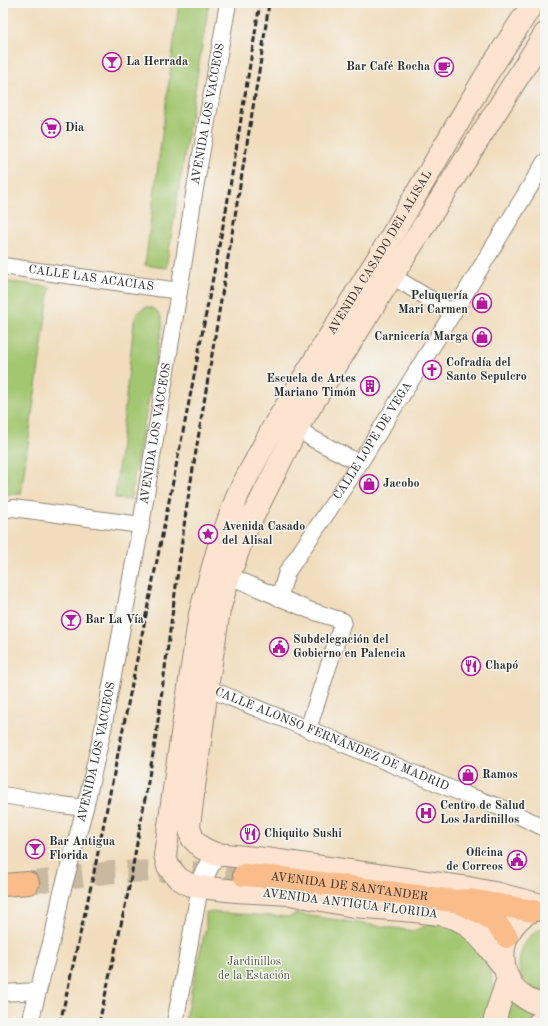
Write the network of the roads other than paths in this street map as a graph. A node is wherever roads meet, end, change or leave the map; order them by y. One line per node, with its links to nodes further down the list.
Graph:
1 (228, 3): 8 (street, AVENIDA LOS VACCEOS)
2 (533, 3): 3 (main road, AVENIDA CASADO DEL ALISAL)
3 (517, 30): 4 (street); 14 (main road, AVENIDA CASADO DEL ALISAL)
4 (543, 42): 7 (main road, AVENIDA CASADO DEL ALISAL)
5 (545, 162): 9 (street, CALLE LOPE DE VEGA)
6 (3, 266): 8 (street, CALLE LAS ACACIAS)
7 (392, 276): 9 (street); 10 (main road, AVENIDA CASADO DEL ALISAL)
8 (179, 291): 13 (street, AVENIDA LOS VACCEOS)
9 (453, 313): 11 (street, CALLE LOPE DE VEGA)
10 (297, 428): 11 (street); 14 (main road, AVENIDA CASADO DEL ALISAL)
11 (358, 463): 15 (street, CALLE LOPE DE VEGA)
12 (3, 510): 13 (street)
13 (141, 525): 19 (street, AVENIDA LOS VACCEOS)
14 (221, 572): 15 (street); 16 (main road, AVENIDA CASADO DEL ALISAL); 23 (main road, AVENIDA CASADO DEL ALISAL)
15 (279, 598): 17 (street)
16 (207, 688): 17 (street, CALLE ALONSO FERNÁNDEZ DE MADRID); 21 (main road, AVENIDA CASADO DEL ALISAL)
17 (308, 729): 20 (street, CALLE ALONSO FERNÁNDEZ DE MADRID)
18 (3, 795): 19 (street)
19 (84, 808): 31 (street, AVENIDA LOS VACCEOS)
20 (545, 828)
21 (214, 854): 26 (street); 28 (main road)
22 (244, 875): 27 (highway, AVENIDA DE SANTANDER)
23 (178, 878): 26 (main road, AVENIDA ANTIGUA FLORIDA)
24 (28, 883): 25 (highway)
25 (3, 885)
26 (200, 887): 30 (main road, AVENIDA ANTIGUA FLORIDA); 36 (street)
27 (454, 901): 28 (highway); 29 (highway)
28 (541, 908): 29 (main road)
29 (507, 937): 30 (main road)
30 (506, 973): 33 (main road, AVENIDA ANTIGUA FLORIDA); 37 (main road)
31 (38, 991): 32 (street); 35 (street, AVENIDA LOS VACCEOS)
32 (3, 993)
33 (545, 1005)
34 (545, 1020): 38 (main road)
35 (30, 1023)
36 (175, 1023)
37 (494, 1023)
38 (539, 1023)

